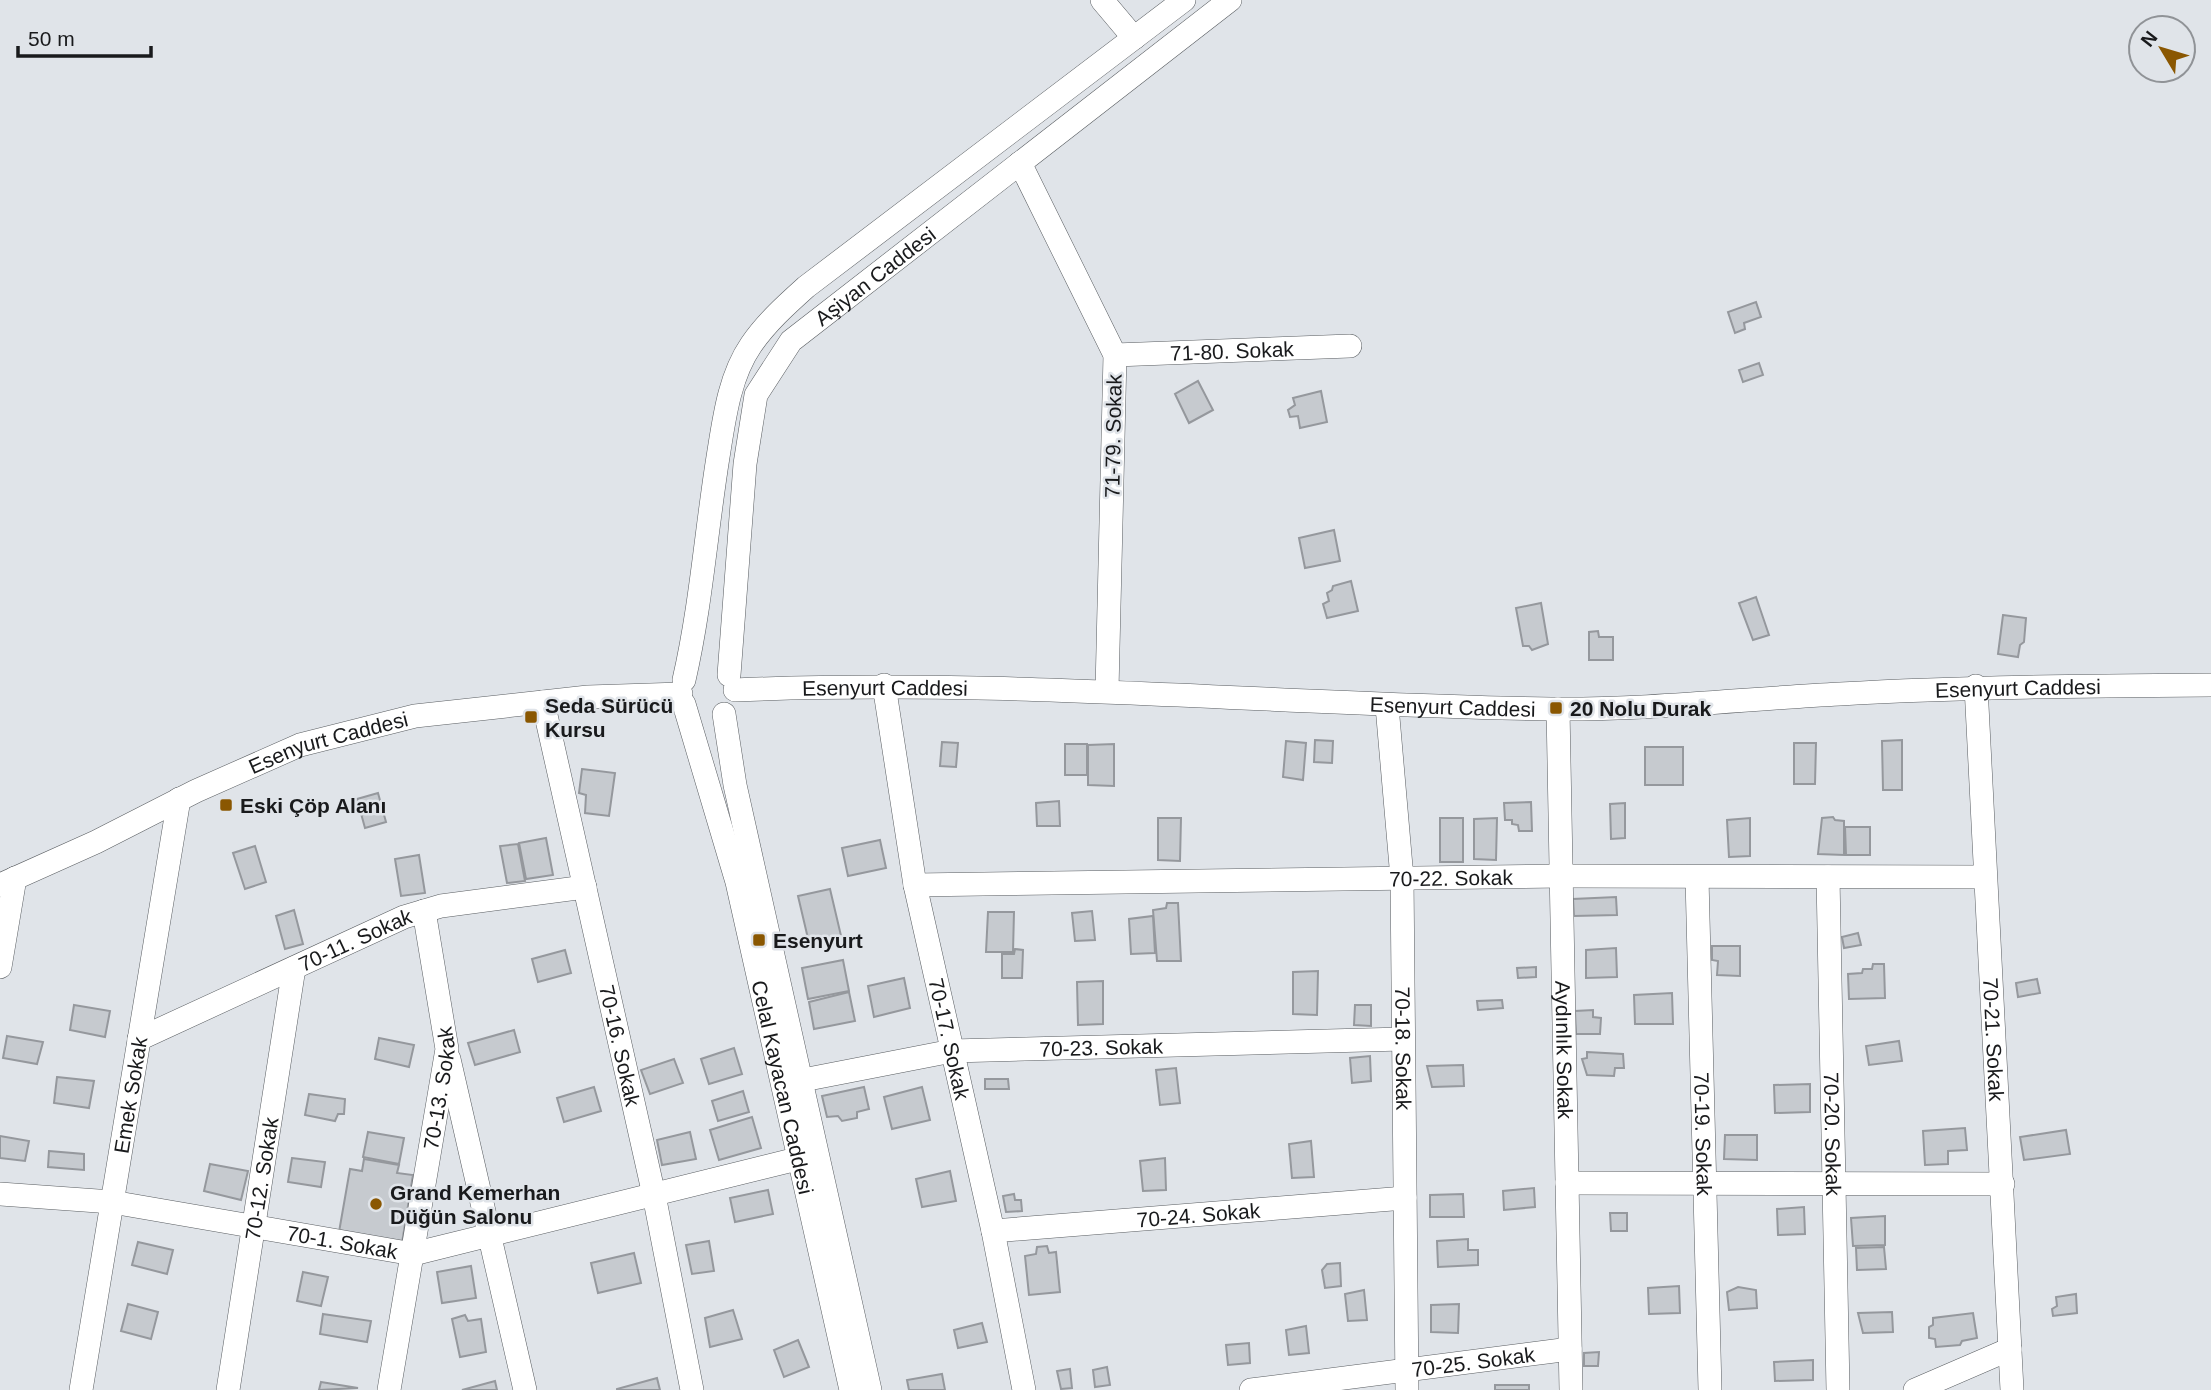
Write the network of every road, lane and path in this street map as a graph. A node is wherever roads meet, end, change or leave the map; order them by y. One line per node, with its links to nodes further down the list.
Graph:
1 (1102, 0): 4 (street)
2 (1184, 0): 4 (street, Aşiyan Caddesi)
3 (1230, 0): 5 (street, Aşiyan Caddesi)
4 (1134, 38): 13 (street, Aşiyan Caddesi)
5 (1020, 163): 7 (street, 71-79. Sokak); 8 (street, Aşiyan Caddesi)
6 (1350, 346): 7 (street, 71-80. Sokak)
7 (1115, 355): 12 (street, 71-79. Sokak)
8 (732, 683): 9 (street, Esenyurt Caddesi); 13 (street); 17 (street)
9 (884, 685): 12 (street, Esenyurt Caddesi); 25 (street, 70-17. Sokak)
10 (2211, 685): 11 (street, Esenyurt Caddesi)
11 (1976, 686): 16 (street, Esenyurt Caddesi); 21 (street, 70-21. Sokak)
12 (1107, 690): 15 (street, Esenyurt Caddesi)
13 (683, 692): 14 (street, Esenyurt Caddesi); 17 (street); 35 (street, Celal Kayacan Caddesi)
14 (543, 702): 18 (street, Esenyurt Caddesi); 26 (street, 70-16. Sokak)
15 (1387, 706): 16 (street, Esenyurt Caddesi); 22 (street, 70-18. Sokak)
16 (1558, 709): 19 (street, Aydınlık Sokak)
17 (724, 714): 34 (street, Celal Kayacan Caddesi)
18 (179, 799): 24 (street, Esenyurt Caddesi); 30 (street, Emek Sokak)
19 (1561, 876): 22 (street, 70-22. Sokak); 23 (street, 70-22. Sokak); 36 (street, Aydınlık Sokak)
20 (1828, 877): 21 (street, 70-22. Sokak); 23 (street, 70-22. Sokak); 38 (street, 70-20. Sokak)
21 (1985, 877): 39 (street, 70-21. Sokak)
22 (1402, 878): 25 (street, 70-22. Sokak); 31 (street, 70-18. Sokak)
23 (1697, 878): 37 (street, 70-19. Sokak)
24 (7, 882): 28 (street)
25 (915, 885): 33 (street, 70-17. Sokak)
26 (585, 887): 27 (street, 70-11. Sokak); 41 (street, 70-16. Sokak)
27 (424, 911): 29 (street, 70-11. Sokak); 32 (street, 70-13. Sokak)
28 (0, 967)
29 (294, 968): 30 (street, 70-11. Sokak); 44 (street, 70-12. Sokak)
30 (139, 1039): 43 (street, Emek Sokak)
31 (1403, 1039): 33 (street, 70-23. Sokak); 42 (street, 70-18. Sokak)
32 (447, 1049): 46 (street); 47 (street, 70-13. Sokak)
33 (953, 1051): 34 (street, 70-23. Sokak); 45 (street, 70-17. Sokak)
34 (803, 1080): 57 (street, Celal Kayacan Caddesi)
35 (801, 1158): 41 (street, 70-1. Sokak); 56 (street, Celal Kayacan Caddesi)
36 (1567, 1183): 37 (street); 48 (street, Aydınlık Sokak)
37 (1705, 1184): 38 (street); 61 (street, 70-19. Sokak)
38 (1835, 1184): 39 (street); 62 (street, 70-20. Sokak)
39 (2003, 1184): 49 (street, 70-21. Sokak)
40 (0, 1194): 43 (street, 70-1. Sokak)
41 (654, 1195): 46 (street, 70-1. Sokak); 55 (street, 70-16. Sokak)
42 (1405, 1198): 45 (street, 70-24. Sokak); 50 (street, 70-18. Sokak)
43 (113, 1202): 44 (street, 70-1. Sokak); 51 (street, Emek Sokak)
44 (254, 1224): 47 (street, 70-1. Sokak); 52 (street, 70-12. Sokak)
45 (993, 1231): 58 (street, 70-17. Sokak)
46 (489, 1235): 47 (street, 70-1. Sokak); 54 (street)
47 (413, 1254): 53 (street, 70-13. Sokak)
48 (1570, 1349): 50 (street, 70-25. Sokak); 60 (street, Aydınlık Sokak)
49 (2010, 1349): 63 (street); 64 (street, 70-21. Sokak)
50 (1407, 1380): 59 (street, 70-25. Sokak)
51 (81, 1390)
52 (228, 1390)
53 (389, 1390)
54 (525, 1390)
55 (692, 1390)
56 (851, 1390)
57 (870, 1390)
58 (1024, 1390)
59 (1251, 1390)
60 (1571, 1390)
61 (1710, 1390)
62 (1838, 1390)
63 (1915, 1390)
64 (2012, 1390)

